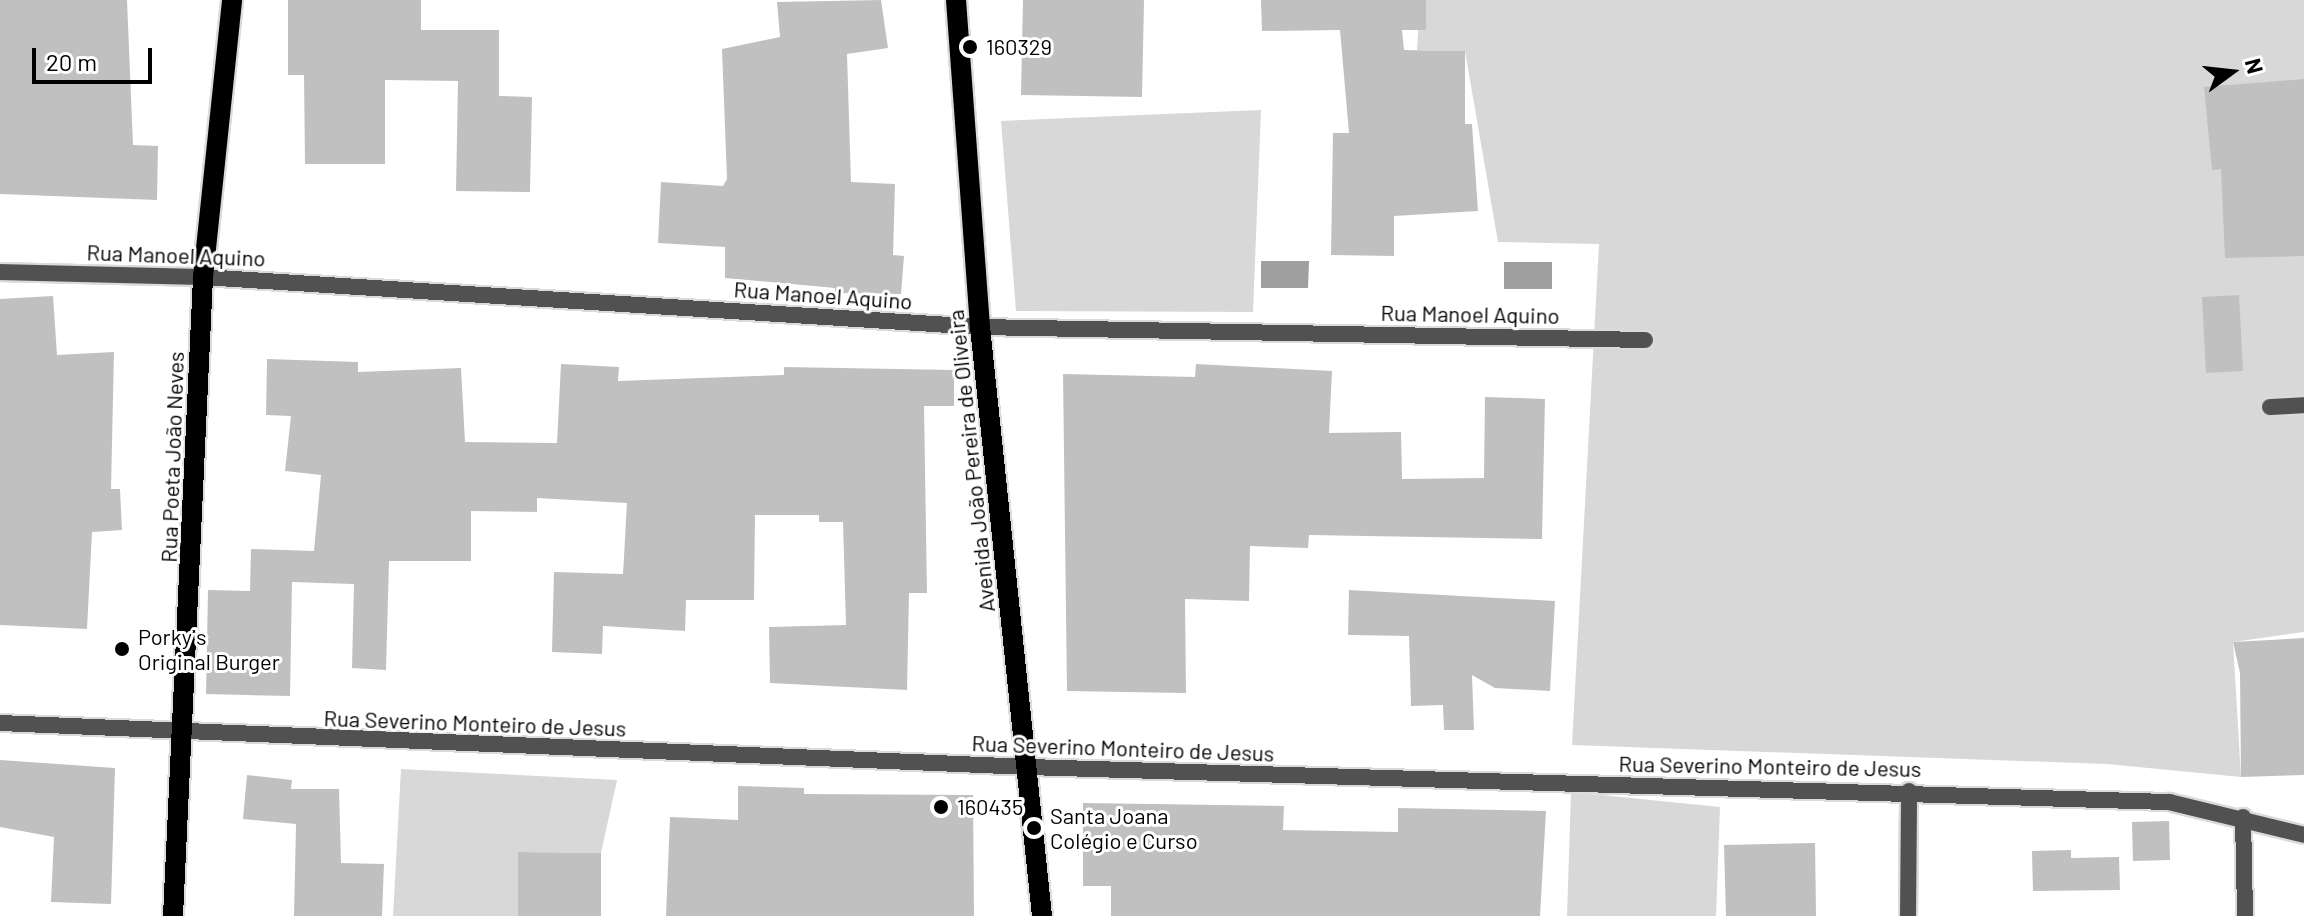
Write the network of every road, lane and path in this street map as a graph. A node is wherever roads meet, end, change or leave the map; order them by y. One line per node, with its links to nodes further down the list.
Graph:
1 (232, 0): 4 (main road, Rua Poeta João Neves)
2 (956, 0): 5 (main road, Avenida João Pereira de Oliveira)
3 (0, 272): 4 (street, Rua Manoel Aquino)
4 (203, 277): 5 (street, Rua Manoel Aquino); 10 (main road, Rua Poeta João Neves)
5 (980, 327): 6 (street, Rua Manoel Aquino); 11 (main road, Avenida João Pereira de Oliveira)
6 (1645, 340)
7 (2304, 405): 8 (street)
8 (2270, 407)
9 (0, 723): 10 (street, Rua Severino Monteiro de Jesus)
10 (185, 733): 11 (street, Rua Severino Monteiro de Jesus); 15 (main road, Rua Poeta João Neves)
11 (1028, 767): 12 (street, Rua Severino Monteiro de Jesus); 16 (main road, Avenida João Pereira de Oliveira)
12 (1909, 791): 13 (street, Rua Severino Monteiro de Jesus); 17 (street)
13 (2243, 817): 14 (street, Rua Severino Monteiro de Jesus); 18 (street)
14 (2304, 835)
15 (173, 916)
16 (1042, 916)
17 (1908, 916)
18 (2245, 916)

